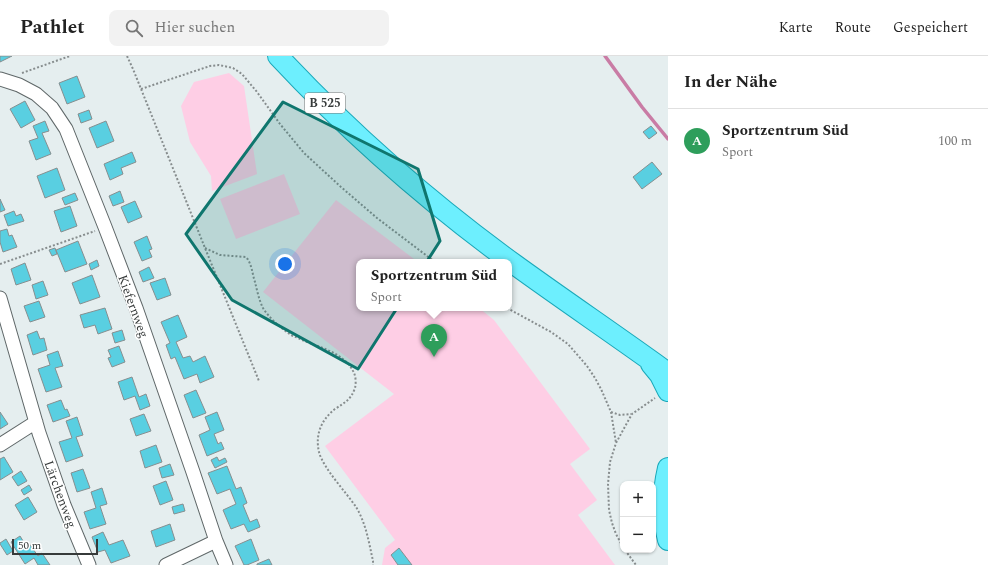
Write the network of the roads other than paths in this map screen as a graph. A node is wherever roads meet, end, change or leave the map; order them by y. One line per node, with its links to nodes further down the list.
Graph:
1 (278, 56): 3 (main road, B 525)
2 (0, 79): 13 (street, Kiefernweg)
3 (507, 259)
4 (512, 262): 6 (main road, B 525)
5 (0, 298): 9 (street, Lärchenweg)
6 (643, 355): 7 (main road, B 525); 8 (main road)
7 (668, 372)
8 (663, 393)
9 (36, 422): 10 (street); 14 (street, Lärchenweg)
10 (0, 445)
11 (668, 468): 12 (main road)
12 (668, 540)
13 (216, 541): 15 (street); 16 (street, Kiefernweg)
14 (89, 565)
15 (166, 565)
16 (226, 565)

